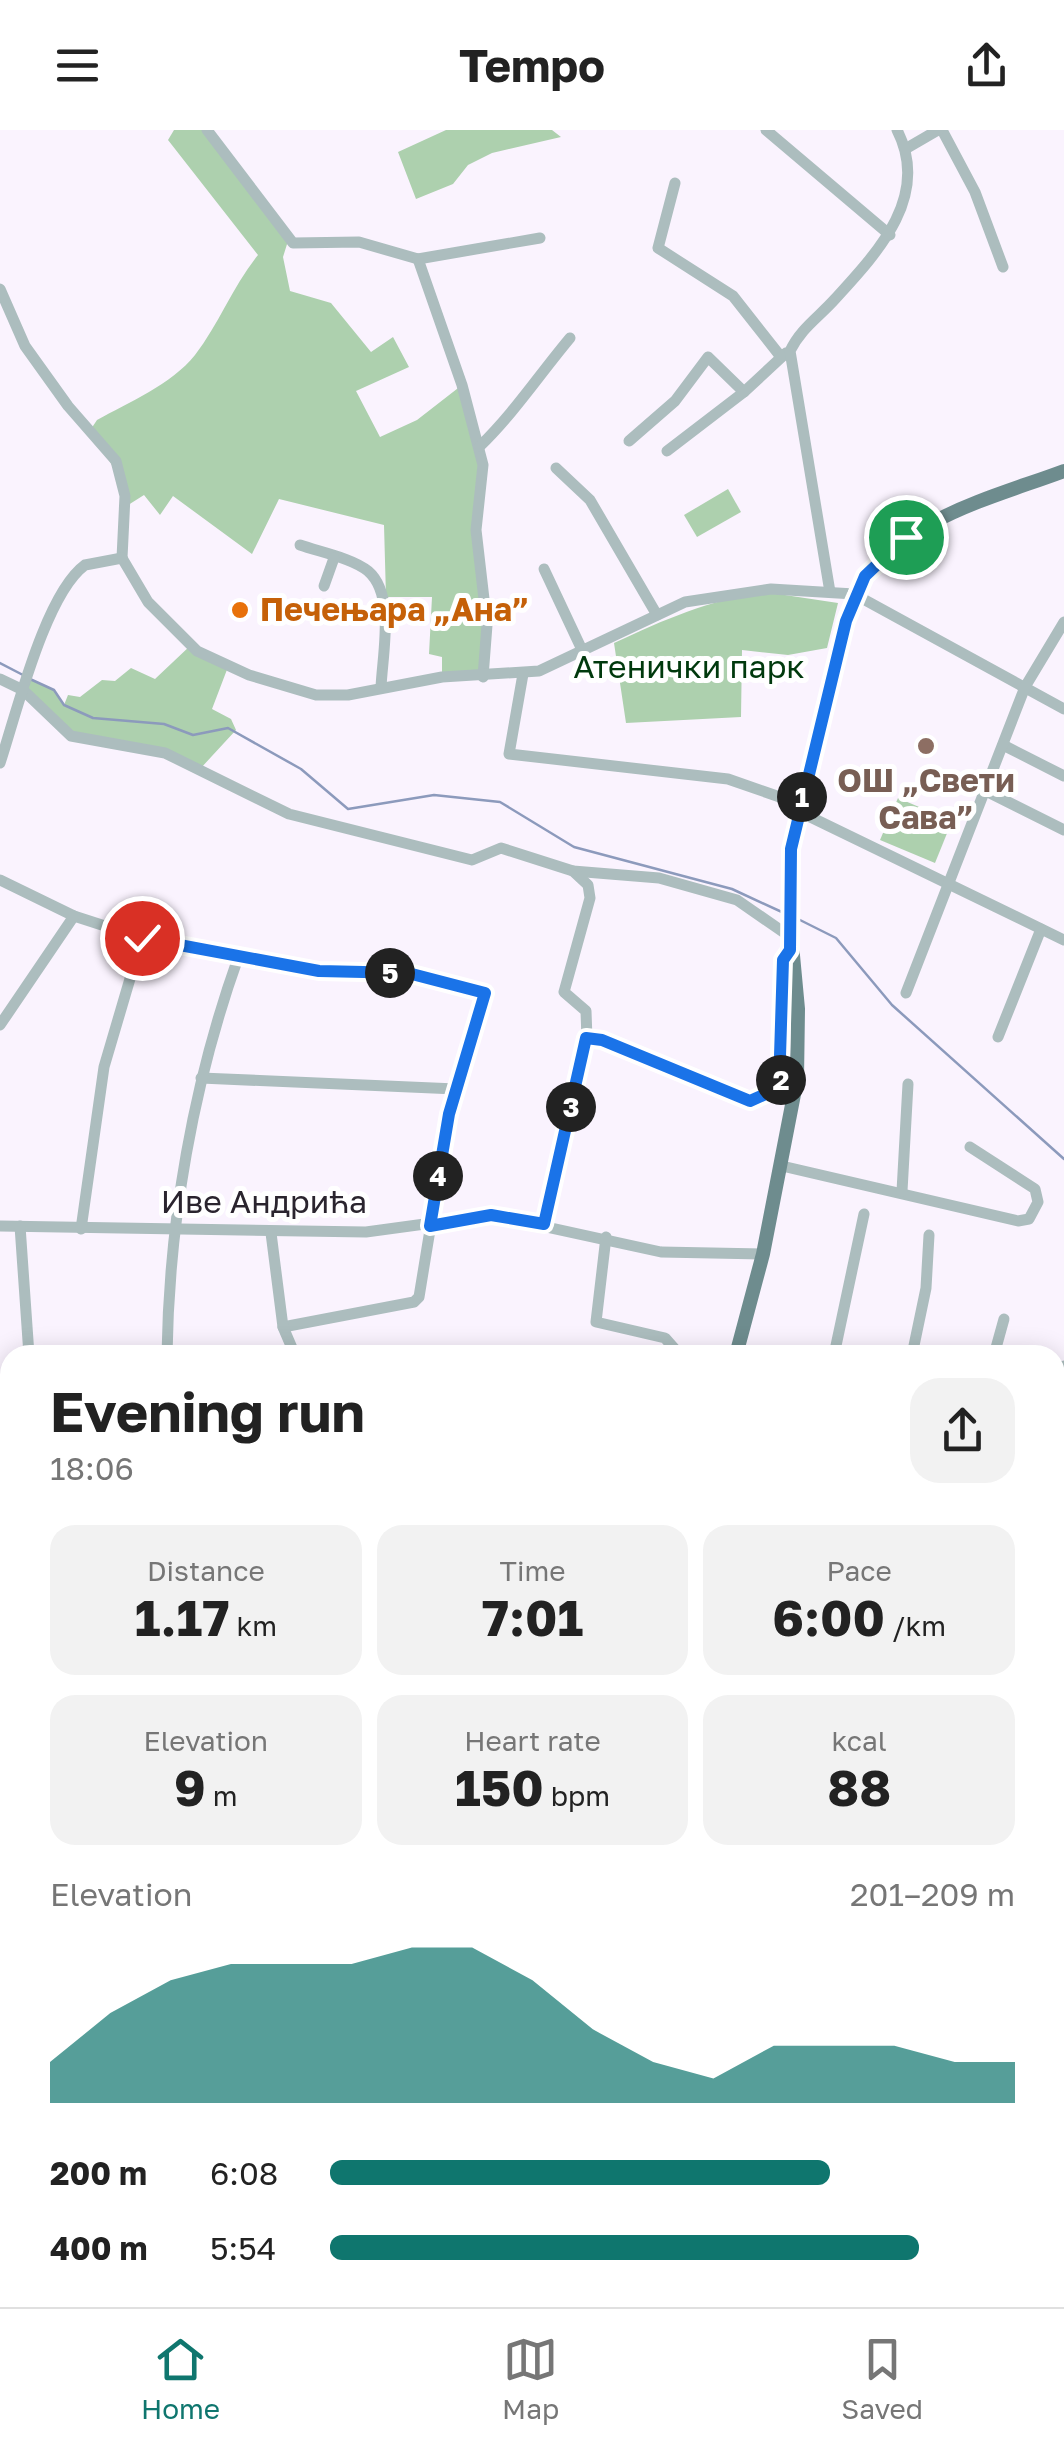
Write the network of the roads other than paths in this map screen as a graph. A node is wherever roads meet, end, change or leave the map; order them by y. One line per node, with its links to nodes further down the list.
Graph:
1 (207, 130): 9 (street)
2 (766, 130): 7 (street)
3 (898, 130): 5 (street)
4 (940, 130): 5 (street); 10 (street)
5 (906, 148): 7 (street)
6 (674, 183): 13 (street)
7 (890, 235): 13 (street)
8 (540, 238): 9 (street)
9 (418, 259): 16 (street)
10 (1004, 267)
11 (0, 290): 21 (street)
12 (570, 338): 16 (street)
13 (786, 354): 14 (street); 25 (street)
14 (744, 392): 15 (street); 17 (street)
15 (628, 441)
16 (480, 446): 31 (street)
17 (668, 451)
18 (556, 468): 27 (street)
19 (1064, 471): 26 (main road)
20 (300, 545): 22 (street)
21 (122, 558): 34 (street); 35 (street)
22 (334, 558): 24 (street); 34 (street)
23 (544, 568): 29 (street)
24 (324, 586)
25 (830, 592): 26 (street); 27 (street)
26 (854, 594): 33 (street); 41 (main road)
27 (657, 615): 29 (street)
28 (1064, 622): 33 (street)
29 (583, 652): 30 (street)
30 (523, 674): 31 (street); 41 (street)
31 (483, 677): 34 (street)
32 (0, 680): 35 (street)
33 (1025, 687): 36 (street); 37 (street)
34 (381, 688)
35 (23, 690): 38 (street); 43 (street)
36 (1064, 709)
37 (1003, 745): 39 (street); 40 (street)
38 (0, 763)
39 (1064, 776)
40 (986, 791): 42 (street); 45 (street)
41 (799, 808): 45 (street); 49 (main road)
42 (1064, 830)
43 (573, 871): 49 (street); 55 (street)
44 (0, 880): 46 (street)
45 (948, 884): 47 (street); 52 (street)
46 (74, 916): 48 (street); 53 (street)
47 (1041, 929): 50 (street); 54 (street)
48 (142, 938): 51 (street); 67 (street)
49 (790, 939): 55 (street); 60 (main road)
50 (1064, 940)
51 (238, 958): 56 (street); 58 (street)
52 (906, 994)
53 (0, 1025)
54 (998, 1037)
55 (586, 1038): 63 (street)
56 (201, 1078): 58 (street); 68 (street)
57 (908, 1084): 61 (street)
58 (456, 1089): 66 (street)
59 (970, 1147): 61 (street)
60 (782, 1166): 61 (street); 72 (main road)
61 (902, 1190)
62 (864, 1214): 80 (street)
63 (544, 1224): 66 (street, Иве Андрића); 71 (street, Иве Андрића)
64 (0, 1226): 65 (street, Иве Андрића)
65 (20, 1226): 67 (street, Иве Андрића); 75 (street)
66 (430, 1226): 69 (street, Иве Андрића); 74 (street)
67 (80, 1228): 68 (street, Иве Андрића)
68 (176, 1230): 69 (street, Иве Андрића); 76 (street)
69 (271, 1233): 74 (street)
70 (929, 1235): 81 (street)
71 (606, 1237): 72 (street, Иве Андрића); 78 (street)
72 (763, 1254): 79 (main road)
73 (1004, 1319): 82 (street)
74 (283, 1326): 77 (street)
75 (28, 1345)
76 (168, 1345)
77 (290, 1345)
78 (671, 1345)
79 (739, 1345)
80 (836, 1345)
81 (914, 1345)
82 (997, 1345)

